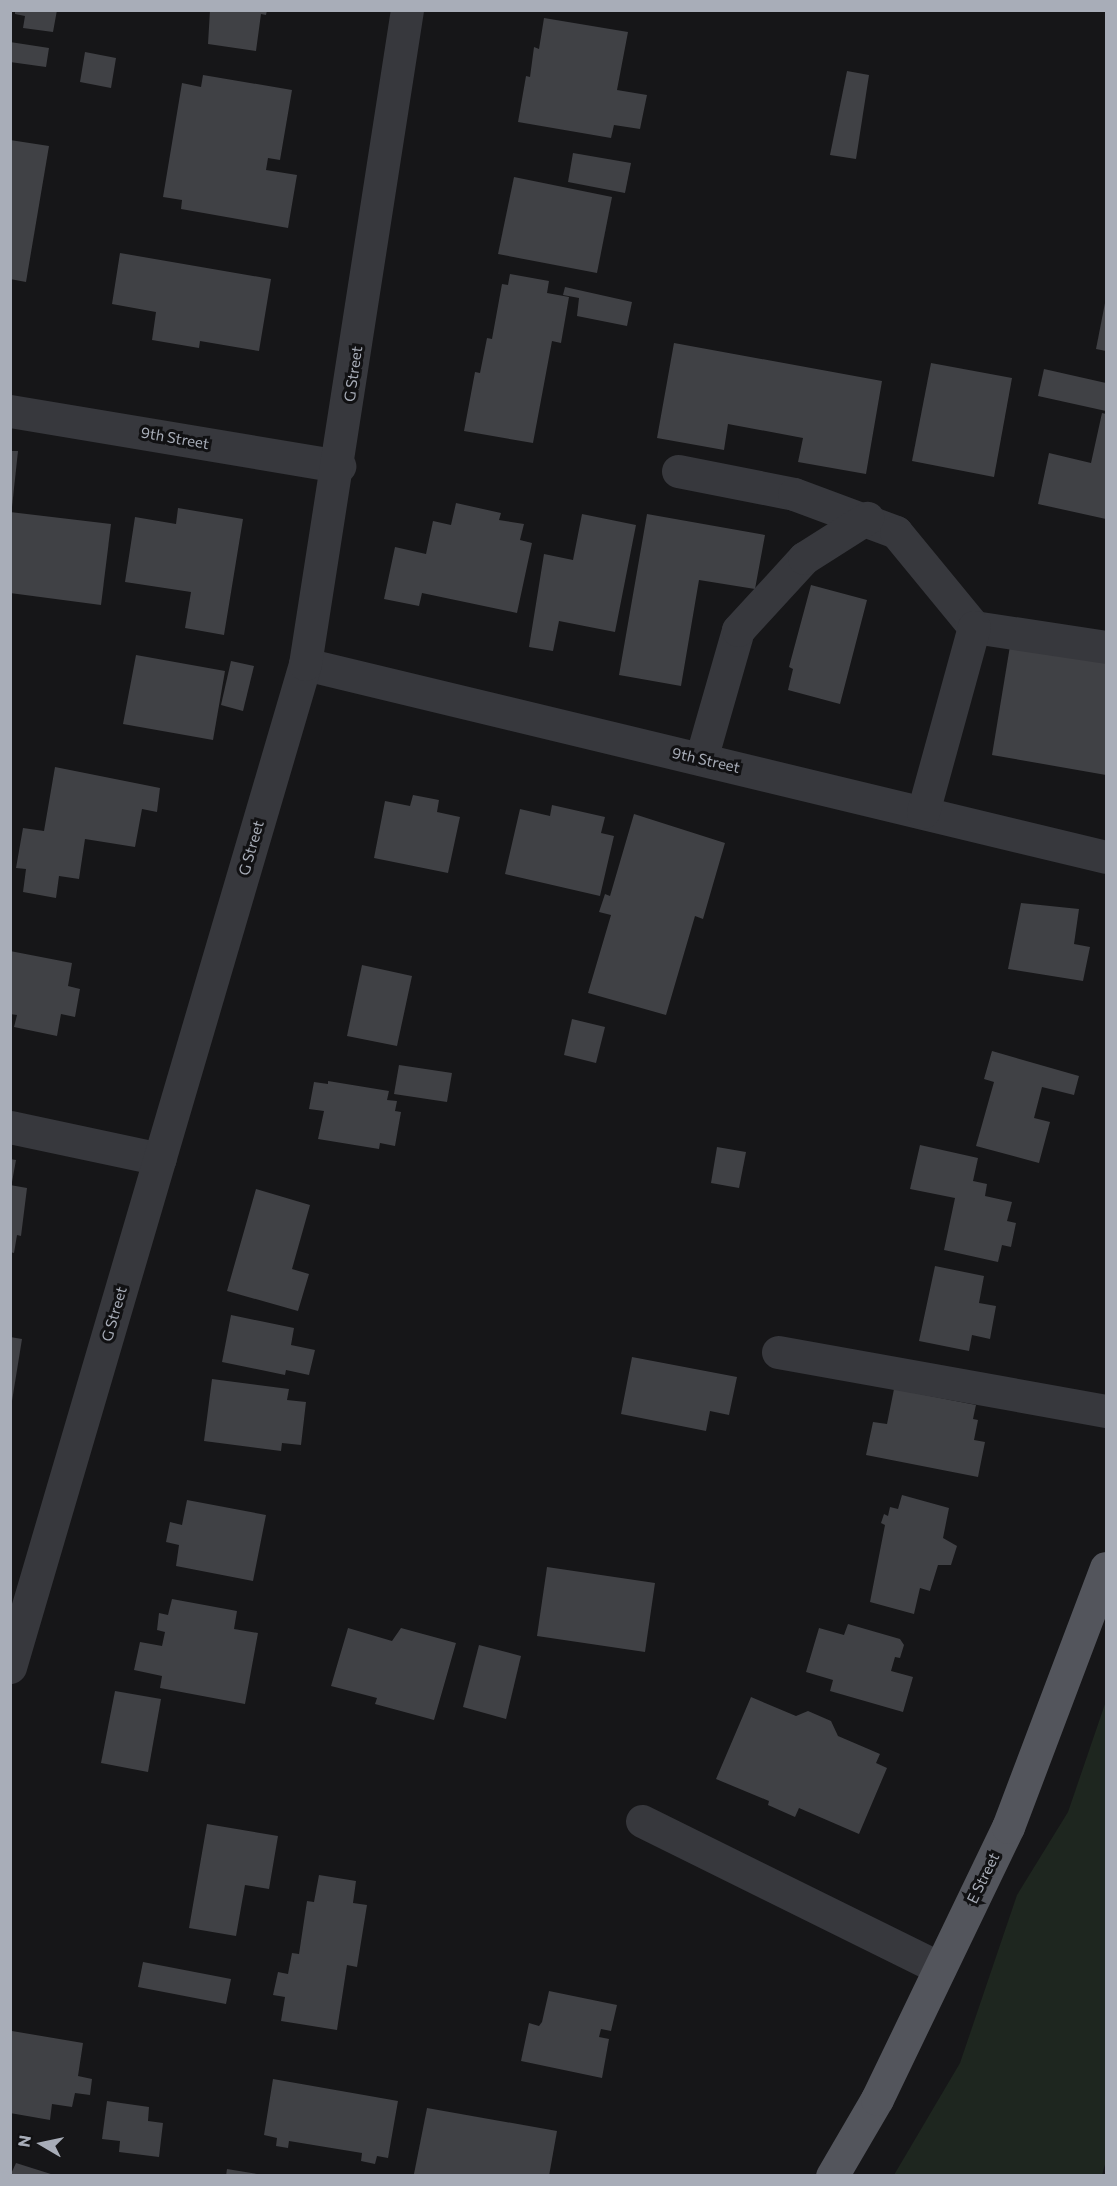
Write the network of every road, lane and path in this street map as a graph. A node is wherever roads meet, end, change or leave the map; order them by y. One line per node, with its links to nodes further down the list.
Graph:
1 (407, 10): 3 (street, G Street)
2 (10, 411): 3 (street, 9th Street)
3 (339, 466): 8 (street, G Street)
4 (678, 471): 5 (street)
5 (867, 518): 6 (street); 9 (street)
6 (974, 627): 7 (street); 10 (street)
7 (1107, 647)
8 (306, 664): 9 (street, 9th Street); 13 (street, G Street)
9 (701, 759): 10 (street, 9th Street)
10 (923, 812): 11 (street, 9th Street)
11 (1107, 856)
12 (10, 1127): 13 (street)
13 (160, 1159): 17 (street, G Street)
14 (778, 1352): 15 (street)
15 (1107, 1411)
16 (1107, 1568): 19 (main road, E Street)
17 (10, 1667)
18 (642, 1821): 19 (street)
19 (940, 1968): 20 (main road, E Street)
20 (832, 2175)

